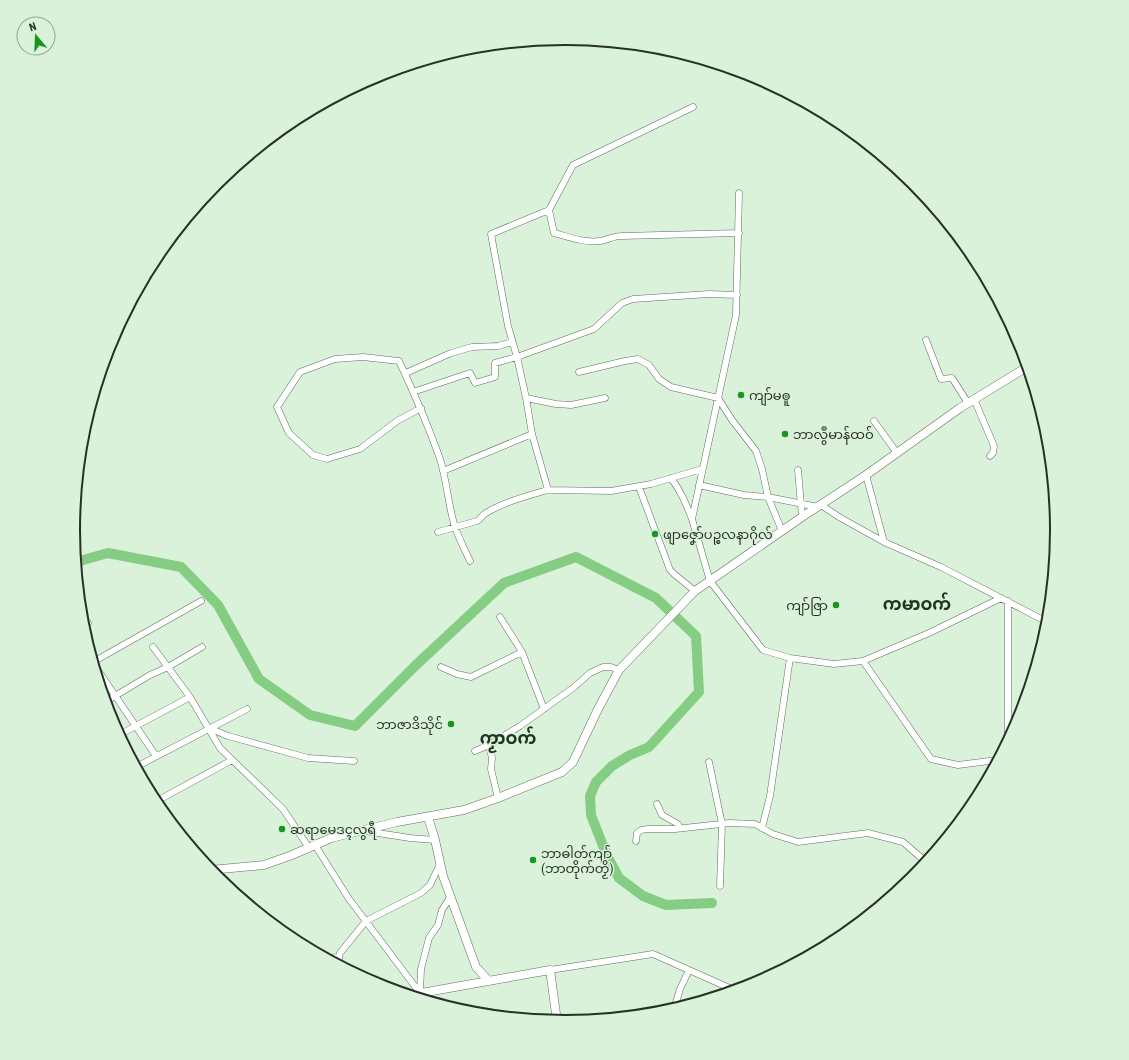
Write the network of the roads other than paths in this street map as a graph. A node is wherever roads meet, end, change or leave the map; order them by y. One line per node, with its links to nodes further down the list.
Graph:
1 (693, 107): 3 (street)
2 (739, 193): 4 (street)
3 (549, 210): 4 (street); 7 (street)
4 (738, 233): 5 (street)
5 (737, 295): 8 (street); 15 (street)
6 (926, 340): 16 (street)
7 (512, 342): 8 (street); 10 (street)
8 (517, 358): 12 (street); 13 (street)
9 (1023, 371): 16 (street)
10 (408, 372)
11 (579, 372): 15 (street)
12 (413, 392): 17 (street); 17 (street)
13 (526, 398): 14 (street); 19 (street)
14 (605, 398)
15 (718, 398): 22 (street); 30 (street)
16 (971, 401): 20 (street); 21 (street)
17 (421, 408): 24 (street)
18 (874, 421): 20 (street)
19 (532, 434): 24 (street); 29 (street)
20 (897, 453): 25 (street)
21 (990, 456)
22 (702, 469): 26 (street); 27 (street)
23 (798, 470): 31 (street)
24 (443, 471): 35 (street)
25 (866, 475): 32 (street); 38 (street)
26 (671, 478): 28 (street); 34 (street)
27 (700, 485): 30 (street); 34 (street)
28 (639, 486): 29 (street); 41 (street)
29 (548, 490): 35 (street)
30 (768, 497): 31 (street); 36 (street)
31 (800, 502): 32 (street); 33 (street)
32 (819, 506): 33 (street); 38 (street)
33 (802, 517): 36 (street)
34 (692, 519): 40 (street)
35 (455, 527): 37 (street); 39 (street)
36 (782, 531): 40 (street)
37 (438, 532)
38 (884, 542): 42 (street)
39 (470, 561)
40 (710, 581): 41 (street); 50 (street)
41 (696, 591): 55 (street)
42 (1001, 598): 44 (street); 52 (street)
43 (201, 601): 51 (street)
44 (1008, 602): 46 (street); 62 (street)
45 (500, 617): 49 (street)
46 (1041, 619)
47 (153, 647): 53 (street)
48 (202, 648): 53 (street)
49 (522, 652): 54 (street); 61 (street)
50 (790, 658): 52 (street); 80 (street)
51 (97, 661)
52 (863, 661): 71 (street)
53 (168, 667): 57 (street); 58 (street)
54 (442, 667)
55 (619, 670): 61 (street); 74 (street)
56 (102, 677): 57 (street)
57 (115, 696): 59 (street); 63 (street)
58 (190, 697): 63 (street); 64 (street)
59 (110, 699)
60 (248, 709): 64 (street)
61 (544, 709): 66 (street)
62 (1008, 726)
63 (136, 727): 65 (street); 68 (street)
64 (209, 728): 68 (street); 69 (street); 70 (street)
65 (124, 733)
66 (489, 745): 67 (street); 74 (street)
67 (475, 751)
68 (156, 756): 73 (street)
69 (232, 760): 75 (street); 84 (street)
70 (354, 761)
71 (991, 761)
72 (709, 762): 78 (street)
73 (140, 765)
74 (498, 798): 77 (street)
75 (161, 799)
76 (657, 804): 79 (street)
77 (428, 817): 81 (street); 82 (street)
78 (722, 824): 79 (street); 80 (street); 88 (street)
79 (679, 828): 83 (street)
80 (762, 828): 85 (street)
81 (362, 830): 82 (street); 84 (street)
82 (435, 840): 86 (street)
83 (636, 841)
84 (312, 846): 87 (street); 90 (street)
85 (921, 858)
86 (441, 863): 89 (street); 90 (street)
87 (218, 869)
88 (720, 886)
89 (450, 896): 95 (street); 98 (street)
90 (366, 921): 92 (street); 97 (street)
91 (336, 957): 92 (street)
92 (339, 957)
93 (550, 970): 94 (street); 95 (street); 101 (street)
94 (689, 970): 96 (street); 100 (street)
95 (489, 981): 99 (street)
96 (726, 987)
97 (417, 991)
98 (420, 992)
99 (427, 994)
100 (676, 1002)
101 (556, 1015)

